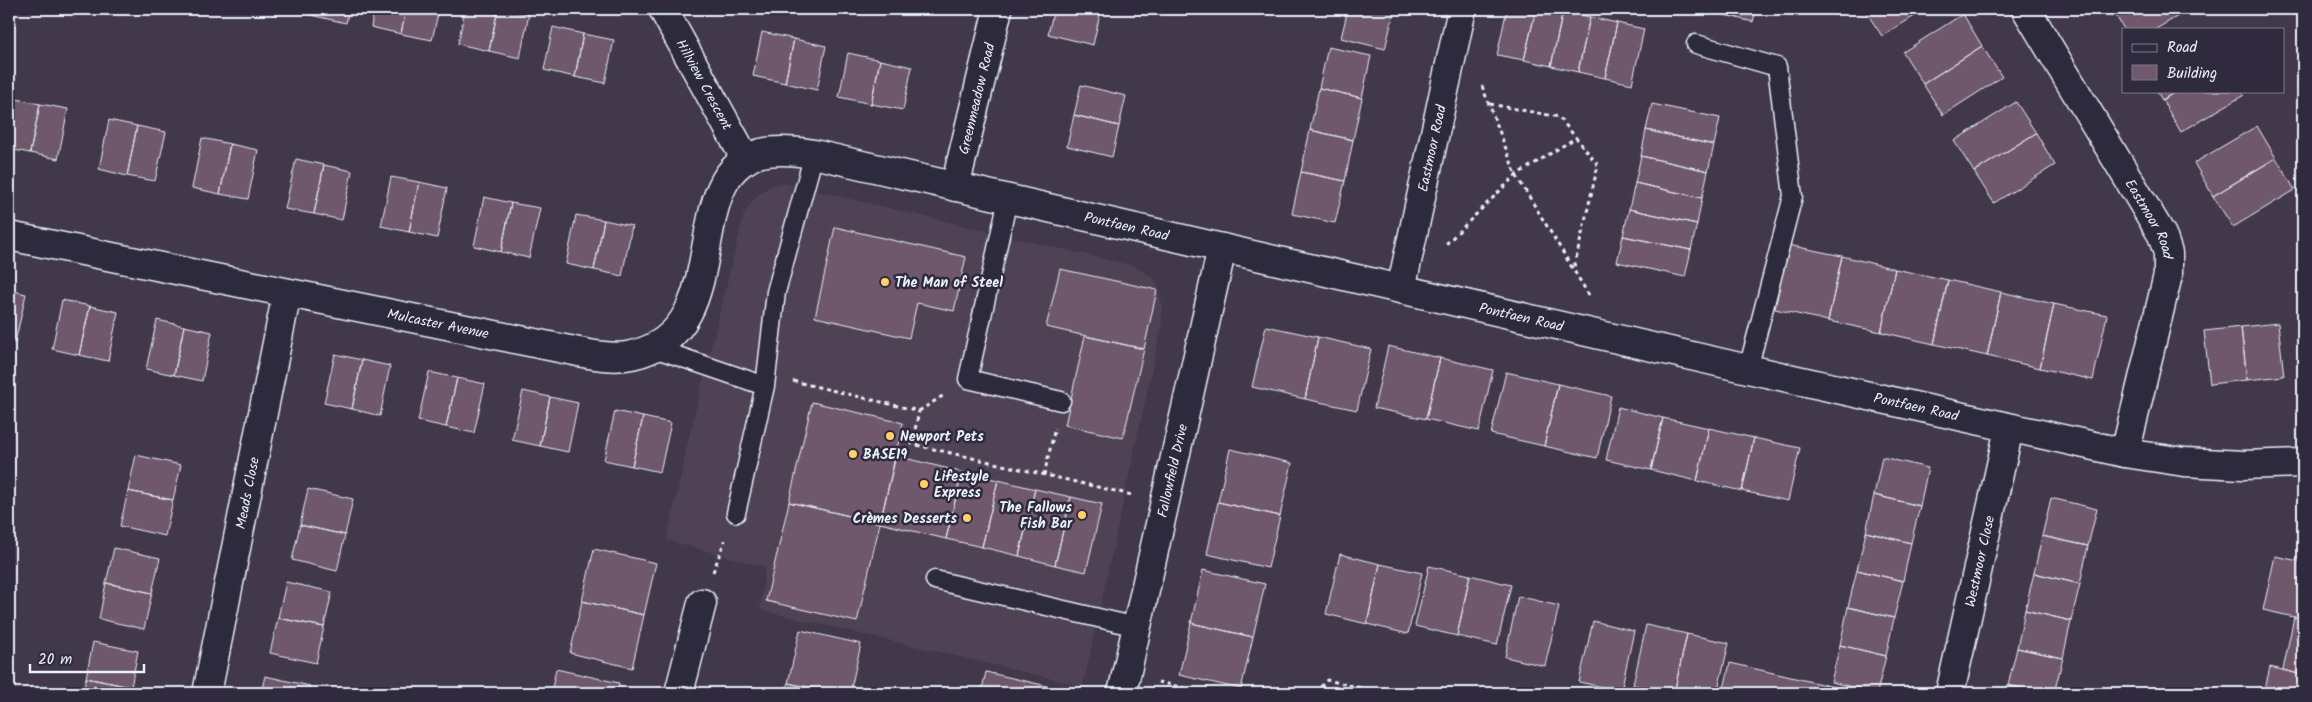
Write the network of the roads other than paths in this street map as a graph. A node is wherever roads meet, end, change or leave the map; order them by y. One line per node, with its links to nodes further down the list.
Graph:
1 (664, 9): 7 (street, Hillview Crescent)
2 (998, 9): 8 (street, Greenmeadow Road)
3 (1462, 9): 12 (street, Eastmoor Road)
4 (2026, 9): 19 (street, Eastmoor Road)
5 (1696, 44): 15 (lane)
6 (814, 154): 7 (street, Pontfaen Road); 8 (street, Pontfaen Road); 16 (lane)
7 (746, 160): 14 (street, Mulcaster Avenue)
8 (955, 187): 9 (street, Pontfaen Road)
9 (1008, 199): 11 (street, Pontfaen Road); 17 (lane)
10 (9, 236): 13 (street, Mulcaster Avenue)
11 (1222, 248): 12 (street, Pontfaen Road); 24 (street, Fallowfield Drive)
12 (1401, 289): 15 (street, Pontfaen Road)
13 (287, 293): 14 (street, Mulcaster Avenue); 26 (street, Meads Close)
14 (654, 348): 16 (lane)
15 (1748, 369): 18 (street, Pontfaen Road)
16 (765, 380): 21 (lane)
17 (1061, 400)
18 (2010, 428): 19 (street, Pontfaen Road); 28 (street, Westmoor Close)
19 (2126, 453): 20 (street, Pontfaen Road)
20 (2303, 463)
21 (736, 513)
22 (935, 580): 24 (lane)
23 (702, 603): 27 (street)
24 (1137, 627): 25 (street, Fallowfield Drive)
25 (1124, 684)
26 (207, 693)
27 (679, 693)
28 (1950, 693)

